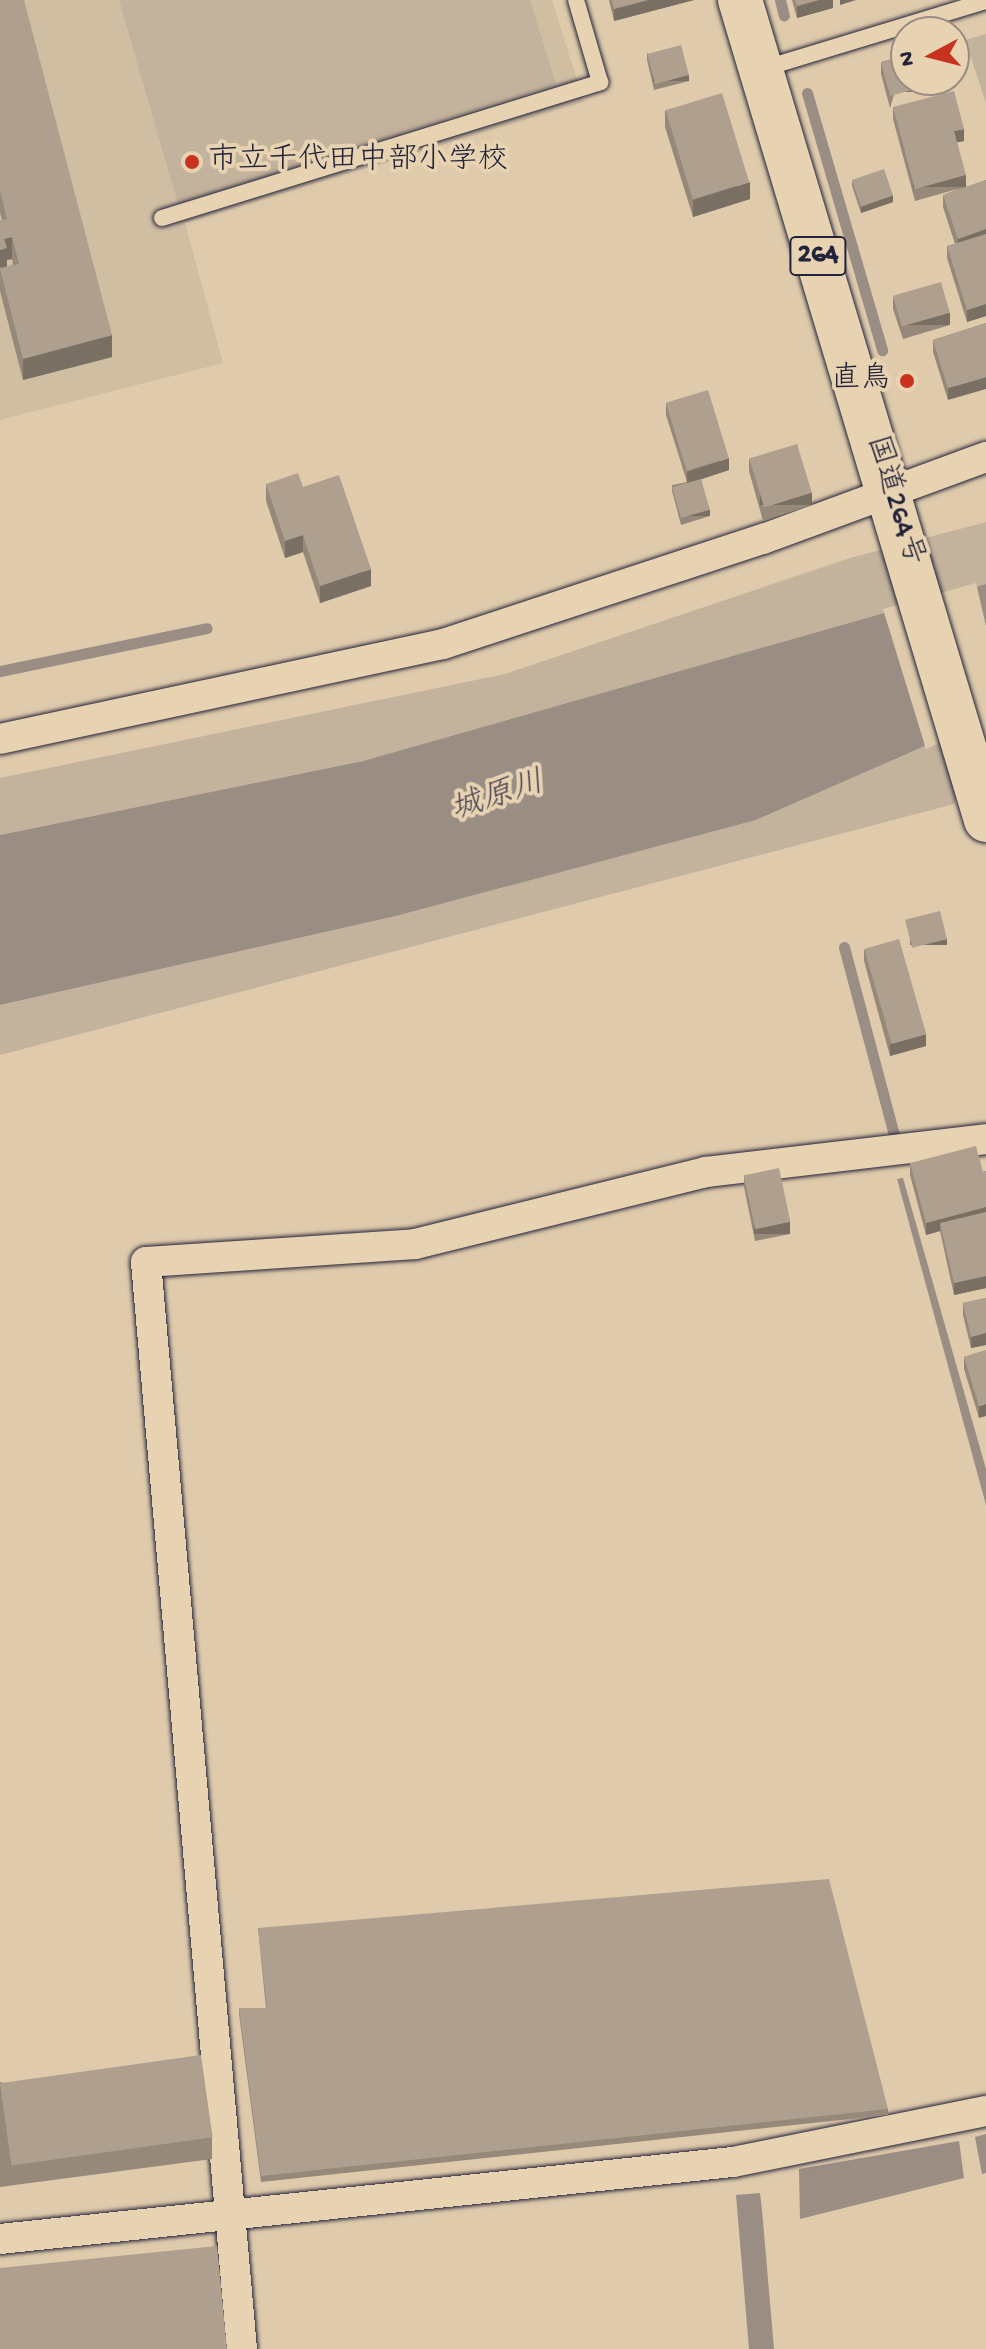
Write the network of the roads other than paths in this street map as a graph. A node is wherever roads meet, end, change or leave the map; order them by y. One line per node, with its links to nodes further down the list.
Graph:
1 (576, 0): 5 (lane)
2 (740, 0): 4 (highway, 国道264号 / 264)
3 (986, 1): 4 (lane)
4 (761, 70): 7 (highway, 国道264号 / 264)
5 (162, 218)
6 (986, 457): 7 (street)
7 (893, 503): 8 (street); 9 (highway, 国道264号 / 264)
8 (0, 739)
9 (986, 820)
10 (986, 1139): 12 (street)
11 (986, 2111): 12 (street)
12 (229, 2214): 13 (street); 14 (street)
13 (0, 2239)
14 (242, 2349)

